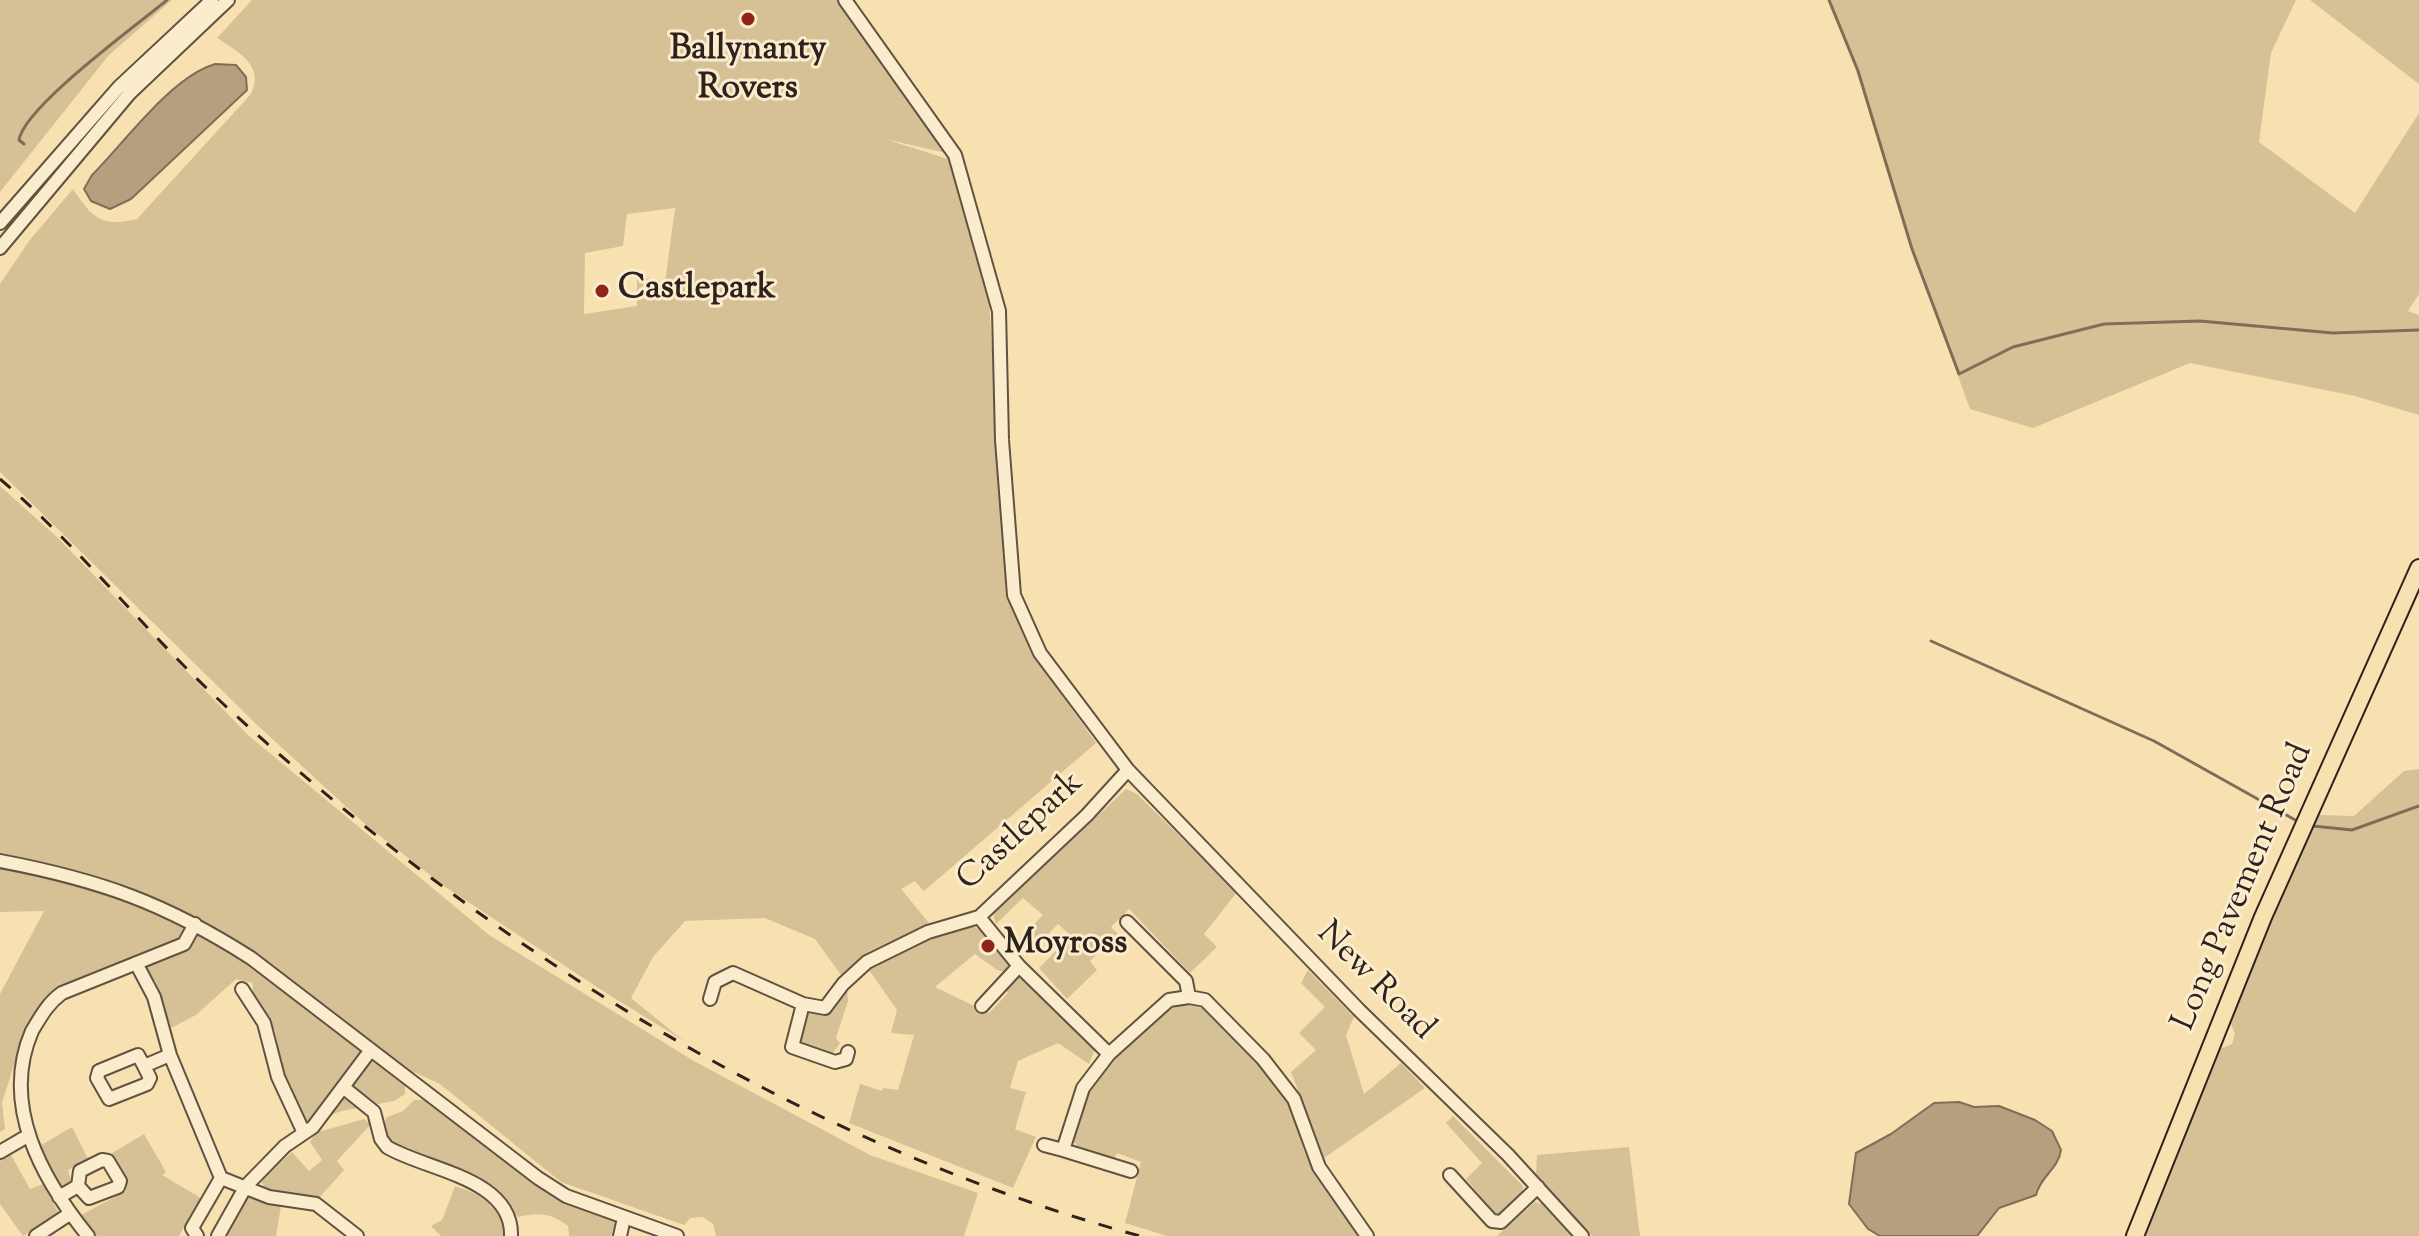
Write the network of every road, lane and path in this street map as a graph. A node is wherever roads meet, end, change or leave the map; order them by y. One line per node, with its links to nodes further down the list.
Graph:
1 (212, 0): 4 (street)
2 (228, 0): 5 (street)
3 (845, 0): 7 (street, New Road)
4 (0, 223)
5 (0, 248)
6 (2419, 568): 51 (main road, Long Pavement Road)
7 (1128, 770): 9 (street, Castlepark); 35 (street, New Road)
8 (0, 861): 11 (street)
9 (979, 917): 13 (street); 17 (street, Castlepark)
10 (1127, 922): 15 (street)
11 (195, 924): 12 (street); 19 (street)
12 (136, 963): 22 (street); 26 (street)
13 (1019, 966): 18 (street); 21 (street)
14 (242, 989): 25 (street)
15 (1189, 997): 21 (street); 48 (street)
16 (710, 999): 17 (street)
17 (803, 1004): 20 (street)
18 (982, 1006)
19 (370, 1051): 24 (street); 38 (street)
20 (848, 1052)
21 (1109, 1054): 28 (street)
22 (170, 1055): 23 (street); 32 (street)
23 (144, 1066)
24 (343, 1087): 25 (street); 45 (street)
25 (308, 1130): 34 (street)
26 (24, 1138): 29 (street); 36 (street)
27 (1044, 1145): 28 (street)
28 (1063, 1150): 30 (street)
29 (0, 1152)
30 (1131, 1171)
31 (1450, 1175): 39 (street)
32 (221, 1178): 34 (street); 42 (street)
33 (78, 1186): 36 (street)
34 (246, 1186): 43 (street); 44 (street)
35 (1538, 1187): 39 (street); 50 (street, New Road)
36 (59, 1197): 37 (street)
37 (68, 1215): 40 (street); 41 (street)
38 (624, 1218): 46 (street); 47 (street)
39 (1492, 1221): 49 (street)
40 (36, 1236)
41 (88, 1236)
42 (197, 1236)
43 (218, 1236)
44 (357, 1236)
45 (511, 1236)
46 (620, 1236)
47 (677, 1236)
48 (1367, 1236)
49 (1490, 1236)
50 (1582, 1236)
51 (2135, 1236)

